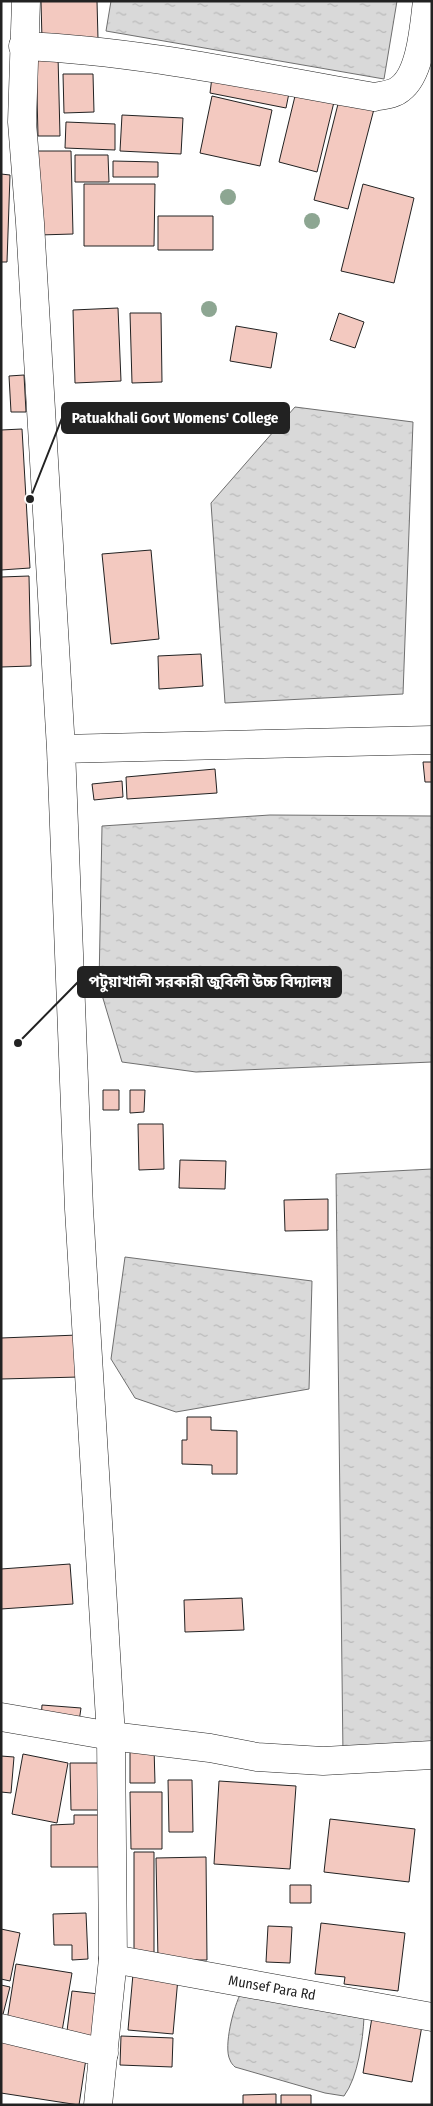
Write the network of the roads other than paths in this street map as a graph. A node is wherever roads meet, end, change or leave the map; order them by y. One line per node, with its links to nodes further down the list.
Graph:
1 (26, 1): 3 (street)
2 (427, 1): 3 (street)
3 (24, 46): 5 (street)
4 (432, 740): 5 (street)
5 (61, 749): 7 (street)
6 (1, 1717): 7 (street)
7 (111, 1736): 8 (street); 9 (street)
8 (432, 1755)
9 (113, 1959): 10 (street, Munsef Para Rd); 12 (street)
10 (432, 2018)
11 (1, 2028): 12 (street)
12 (104, 2053): 13 (street)
13 (98, 2105)

